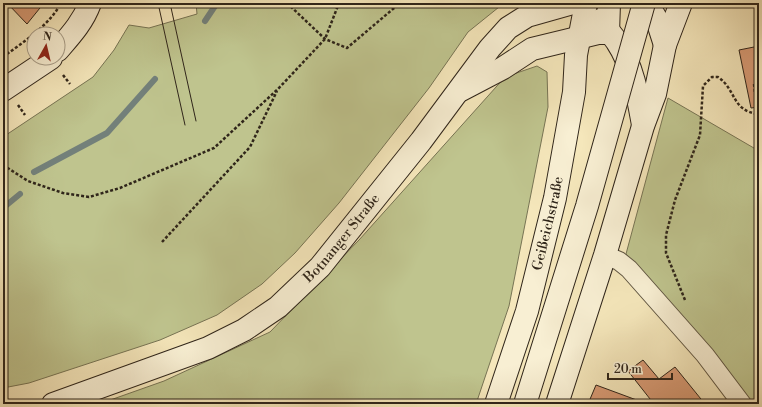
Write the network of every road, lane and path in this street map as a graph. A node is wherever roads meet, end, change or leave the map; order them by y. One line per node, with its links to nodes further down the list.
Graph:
1 (61, 3): 12 (path)
2 (90, 3): 17 (main road)
3 (287, 3): 15 (path)
4 (339, 3): 15 (path)
5 (400, 3): 15 (path)
6 (572, 3): 24 (main road, Botnanger Straße)
7 (586, 3): 14 (main road, Geißeichstraße)
8 (589, 3): 13 (main road)
9 (609, 3): 13 (main road)
10 (646, 3): 18 (main road, Geißeichstraße); 34 (main road, Geißeichstraße, bridge)
11 (681, 3): 18 (main road)
12 (41, 26)
13 (608, 33): 14 (main road); 27 (main road)
14 (580, 38): 24 (main road); 33 (main road, Geißeichstraße)
15 (325, 39): 22 (path)
16 (26, 40): 19 (path)
17 (66, 41)
18 (665, 45): 27 (main road)
19 (3, 57)
20 (39, 66): 23 (main road)
21 (754, 84): 25 (path)
22 (278, 89): 28 (path); 29 (path)
23 (3, 90)
24 (456, 92): 32 (main road, Botnanger Straße)
25 (759, 97)
26 (759, 114): 31 (path)
27 (643, 126): 30 (main road)
28 (3, 165)
29 (162, 242)
30 (605, 255): 35 (main road); 36 (street)
31 (685, 302)
32 (52, 404)
33 (496, 404)
34 (525, 404)
35 (557, 404)
36 (742, 404)

